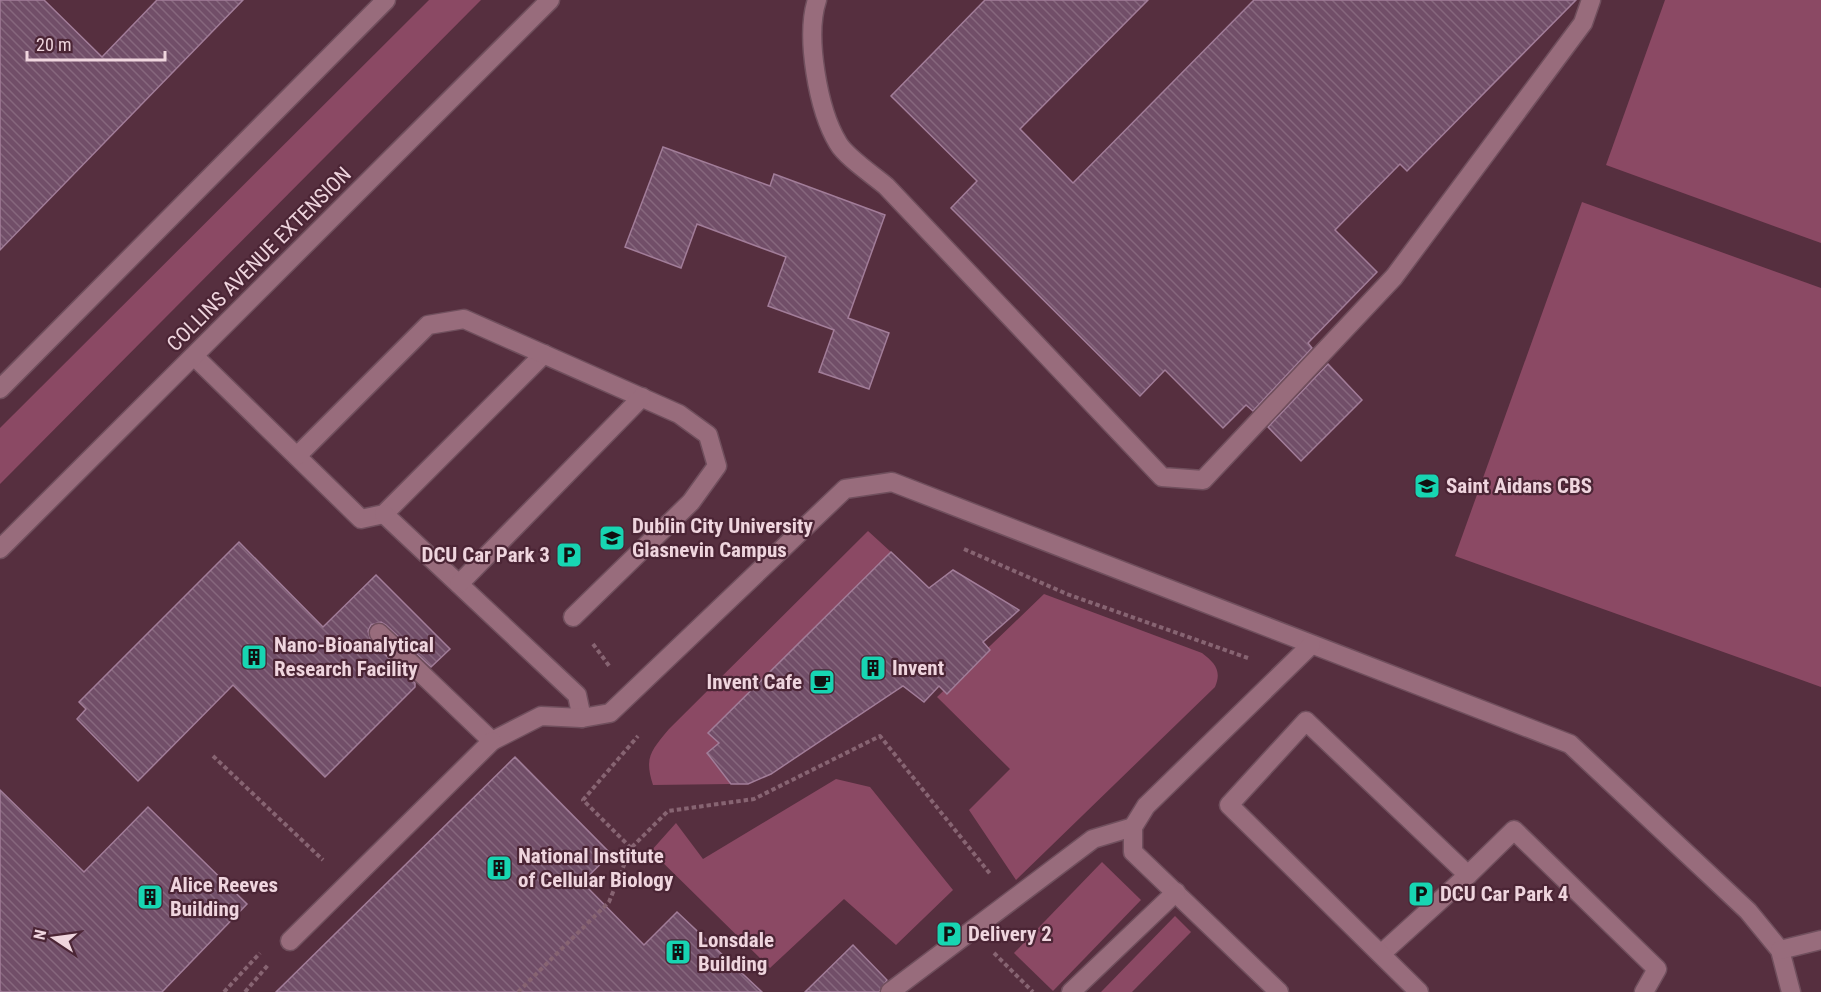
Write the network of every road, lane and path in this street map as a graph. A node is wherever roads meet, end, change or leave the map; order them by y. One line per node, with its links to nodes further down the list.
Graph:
1 (386, 0): 7 (main road)
2 (550, 0): 6 (main road, COLLINS AVENUE EXTENSION)
3 (817, 0): 4 (main road)
4 (1591, 0)
5 (544, 354): 8 (main road); 9 (main road); 10 (main road)
6 (194, 356): 9 (main road); 12 (main road, COLLINS AVENUE EXTENSION)
7 (0, 389)
8 (642, 397): 13 (main road); 14 (main road)
9 (297, 456): 10 (main road)
10 (384, 513): 13 (main road)
11 (958, 545): 17 (path)
12 (0, 549)
13 (459, 584): 19 (main road)
14 (573, 617): 18 (path)
15 (379, 633): 21 (main road)
16 (1311, 645): 17 (main road); 18 (main road); 32 (main road)
17 (1291, 665): 23 (main road)
18 (630, 694): 19 (main road)
19 (582, 718): 21 (main road)
20 (641, 733): 24 (path)
21 (492, 741): 29 (main road)
22 (213, 756): 25 (path)
23 (1133, 827): 28 (main road); 36 (main road)
24 (631, 848): 27 (path); 35 (path)
25 (327, 864)
26 (1468, 874): 33 (main road); 33 (main road); 40 (main road)
27 (993, 876)
28 (1176, 892): 37 (main road); 38 (main road)
29 (290, 940)
30 (1821, 940): 32 (main road)
31 (264, 949): 34 (path)
32 (1780, 950): 41 (main road)
33 (1381, 954): 39 (main road)
34 (224, 992)
35 (518, 992)
36 (890, 992)
37 (1071, 992)
38 (1279, 992)
39 (1419, 992)
40 (1644, 992)
41 (1791, 992)

